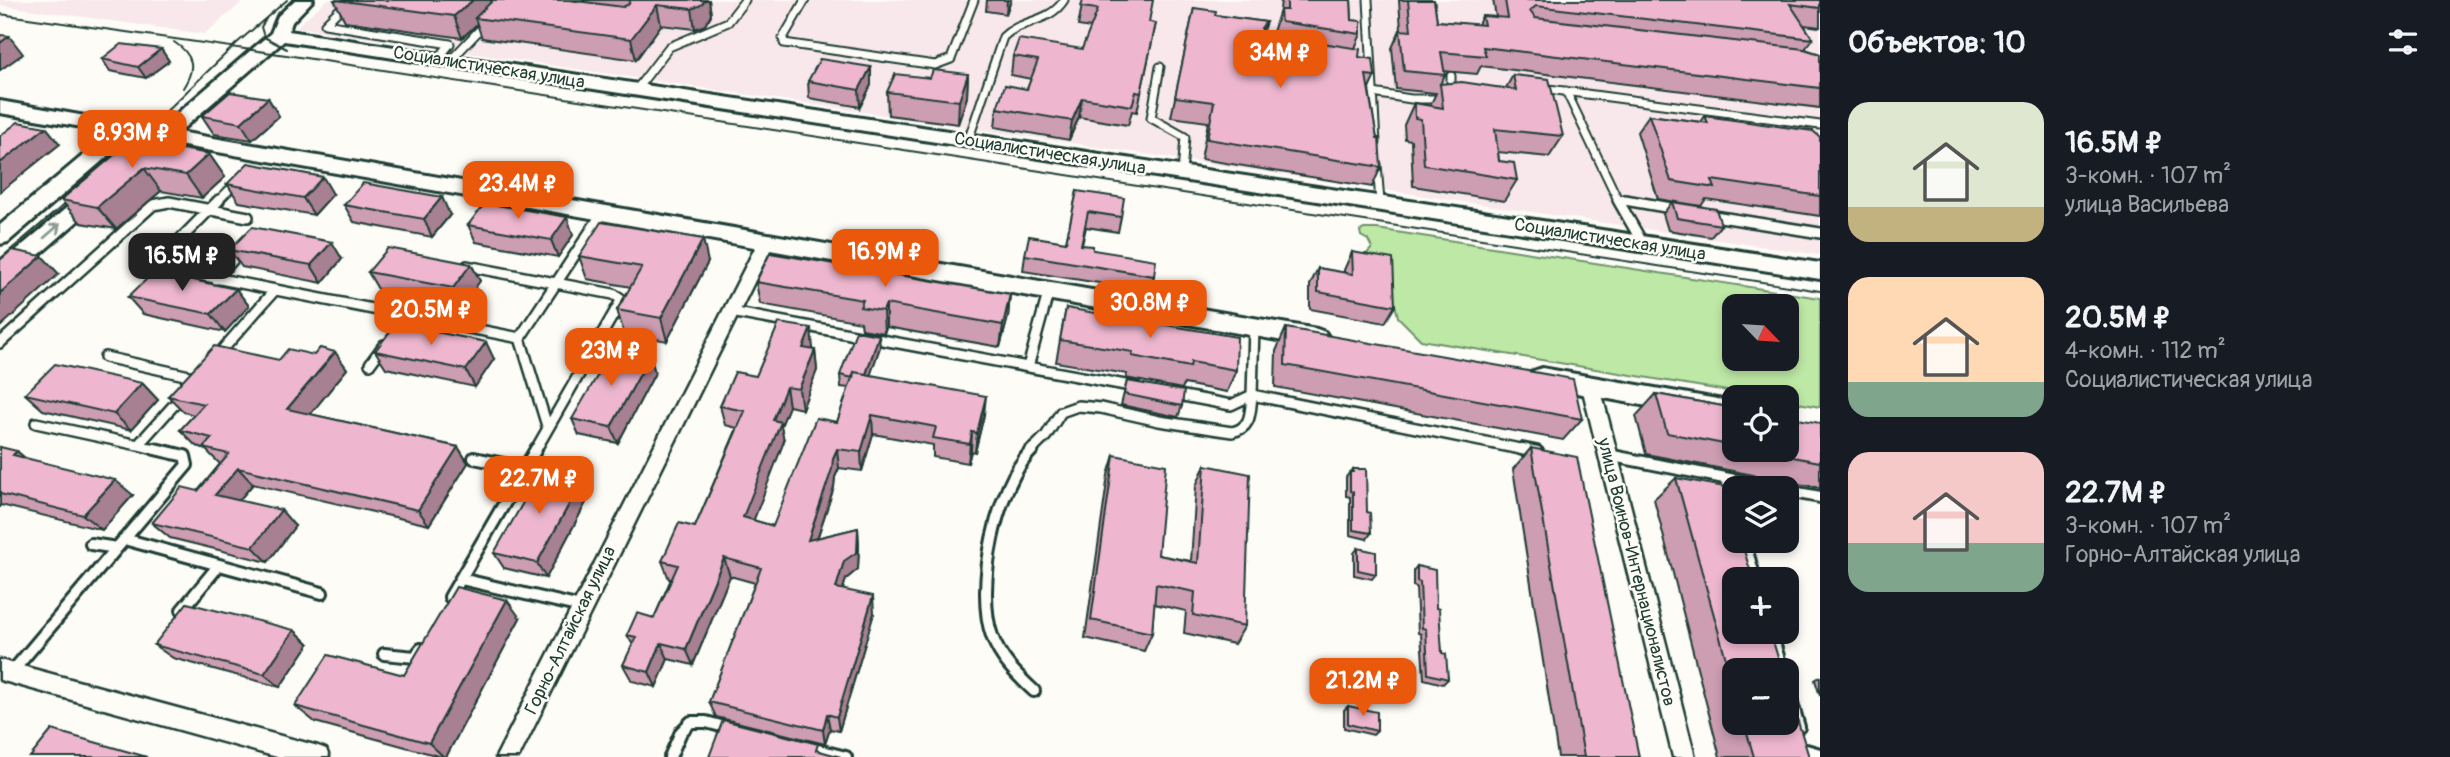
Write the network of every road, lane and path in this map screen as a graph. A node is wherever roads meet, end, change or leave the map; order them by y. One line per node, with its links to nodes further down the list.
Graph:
1 (305, 0): 9 (main road)
2 (349, 0): 10 (lane)
3 (745, 0): 16 (lane)
4 (802, 0): 5 (lane)
5 (974, 0)
6 (1064, 0): 23 (lane)
7 (1368, 0): 12 (lane)
8 (494, 16): 10 (lane)
9 (280, 35): 10 (main road, Социалистическая улица); 22 (main road)
10 (444, 60): 16 (main road, Социалистическая улица)
11 (1359, 64): 12 (lane)
12 (1371, 66): 18 (lane)
13 (1160, 67): 26 (lane)
14 (1451, 76): 18 (lane)
15 (1535, 87): 17 (lane)
16 (636, 90): 23 (main road, Социалистическая улица)
17 (1566, 91): 20 (lane); 28 (lane)
18 (1373, 93): 29 (lane)
19 (0, 107): 21 (main road)
20 (1820, 125)
21 (127, 129): 22 (main road); 36 (main road)
22 (164, 135): 24 (main road); 32 (main road)
23 (968, 141): 26 (main road, Социалистическая улица)
24 (144, 152)
25 (247, 172): 30 (lane)
26 (1182, 173): 29 (main road, Социалистическая улица)
27 (113, 179): 42 (main road, one-way to 27)
28 (1617, 199): 31 (lane); 38 (lane)
29 (1380, 204): 38 (main road, Социалистическая улица)
30 (207, 210): 34 (lane); 43 (lane); 54 (lane)
31 (1684, 211)
32 (603, 212): 37 (main road); 44 (lane)
33 (1698, 213): 35 (lane)
34 (247, 217)
35 (1820, 233)
36 (0, 237)
37 (767, 240): 46 (main road); 47 (street, Горно-Алтайская улица)
38 (1643, 244): 41 (main road, Социалистическая улица)
39 (237, 255): 43 (lane)
40 (467, 266): 44 (lane)
41 (1820, 271)
42 (0, 276)
43 (216, 279): 45 (lane)
44 (556, 283): 52 (lane); 66 (lane)
45 (274, 290): 48 (lane); 59 (lane)
46 (1049, 290): 50 (main road); 57 (lane)
47 (731, 313): 57 (lane); 82 (street, Горно-Алтайская улица)
48 (406, 316): 49 (lane); 52 (lane)
49 (399, 325)
50 (1254, 327): 53 (main road); 63 (lane)
51 (392, 335): 56 (lane)
52 (520, 338): 66 (lane)
53 (1335, 341)
54 (0, 343)
55 (104, 357): 59 (lane)
56 (370, 364)
57 (1028, 367): 61 (lane)
58 (1524, 375): 60 (main road)
59 (198, 378): 67 (lane)
60 (1591, 387): 64 (main road); 69 (street, улица Воинов-Интернационалистов)
61 (1150, 390)
62 (1163, 392): 63 (lane)
63 (1252, 394): 68 (lane); 87 (lane)
64 (1722, 410)
65 (36, 423): 67 (lane)
66 (547, 426): 71 (lane)
67 (138, 445): 75 (lane)
68 (1546, 454)
69 (1608, 455): 72 (lane); 97 (street, улица Воинов-Интернационалистов)
70 (474, 458): 71 (lane)
71 (523, 468): 79 (lane)
72 (1722, 477)
73 (1799, 493): 74 (lane)
74 (1820, 497)
75 (124, 539): 77 (lane); 78 (lane)
76 (91, 544): 77 (lane)
77 (117, 548): 86 (lane)
78 (219, 565): 80 (lane); 83 (lane)
79 (460, 579): 81 (lane); 82 (lane)
80 (322, 593)
81 (447, 603)
82 (581, 607): 94 (street, Горно-Алтайская улица)
83 (179, 615)
84 (426, 640): 85 (lane)
85 (384, 654)
86 (5, 672): 93 (street)
87 (1034, 691)
88 (1799, 726): 91 (lane)
89 (751, 733): 95 (lane)
90 (792, 743): 96 (lane)
91 (1807, 754): 92 (lane)
92 (1820, 754)
93 (318, 757)
94 (507, 757)
95 (670, 757)
96 (846, 757)
97 (1684, 757)

